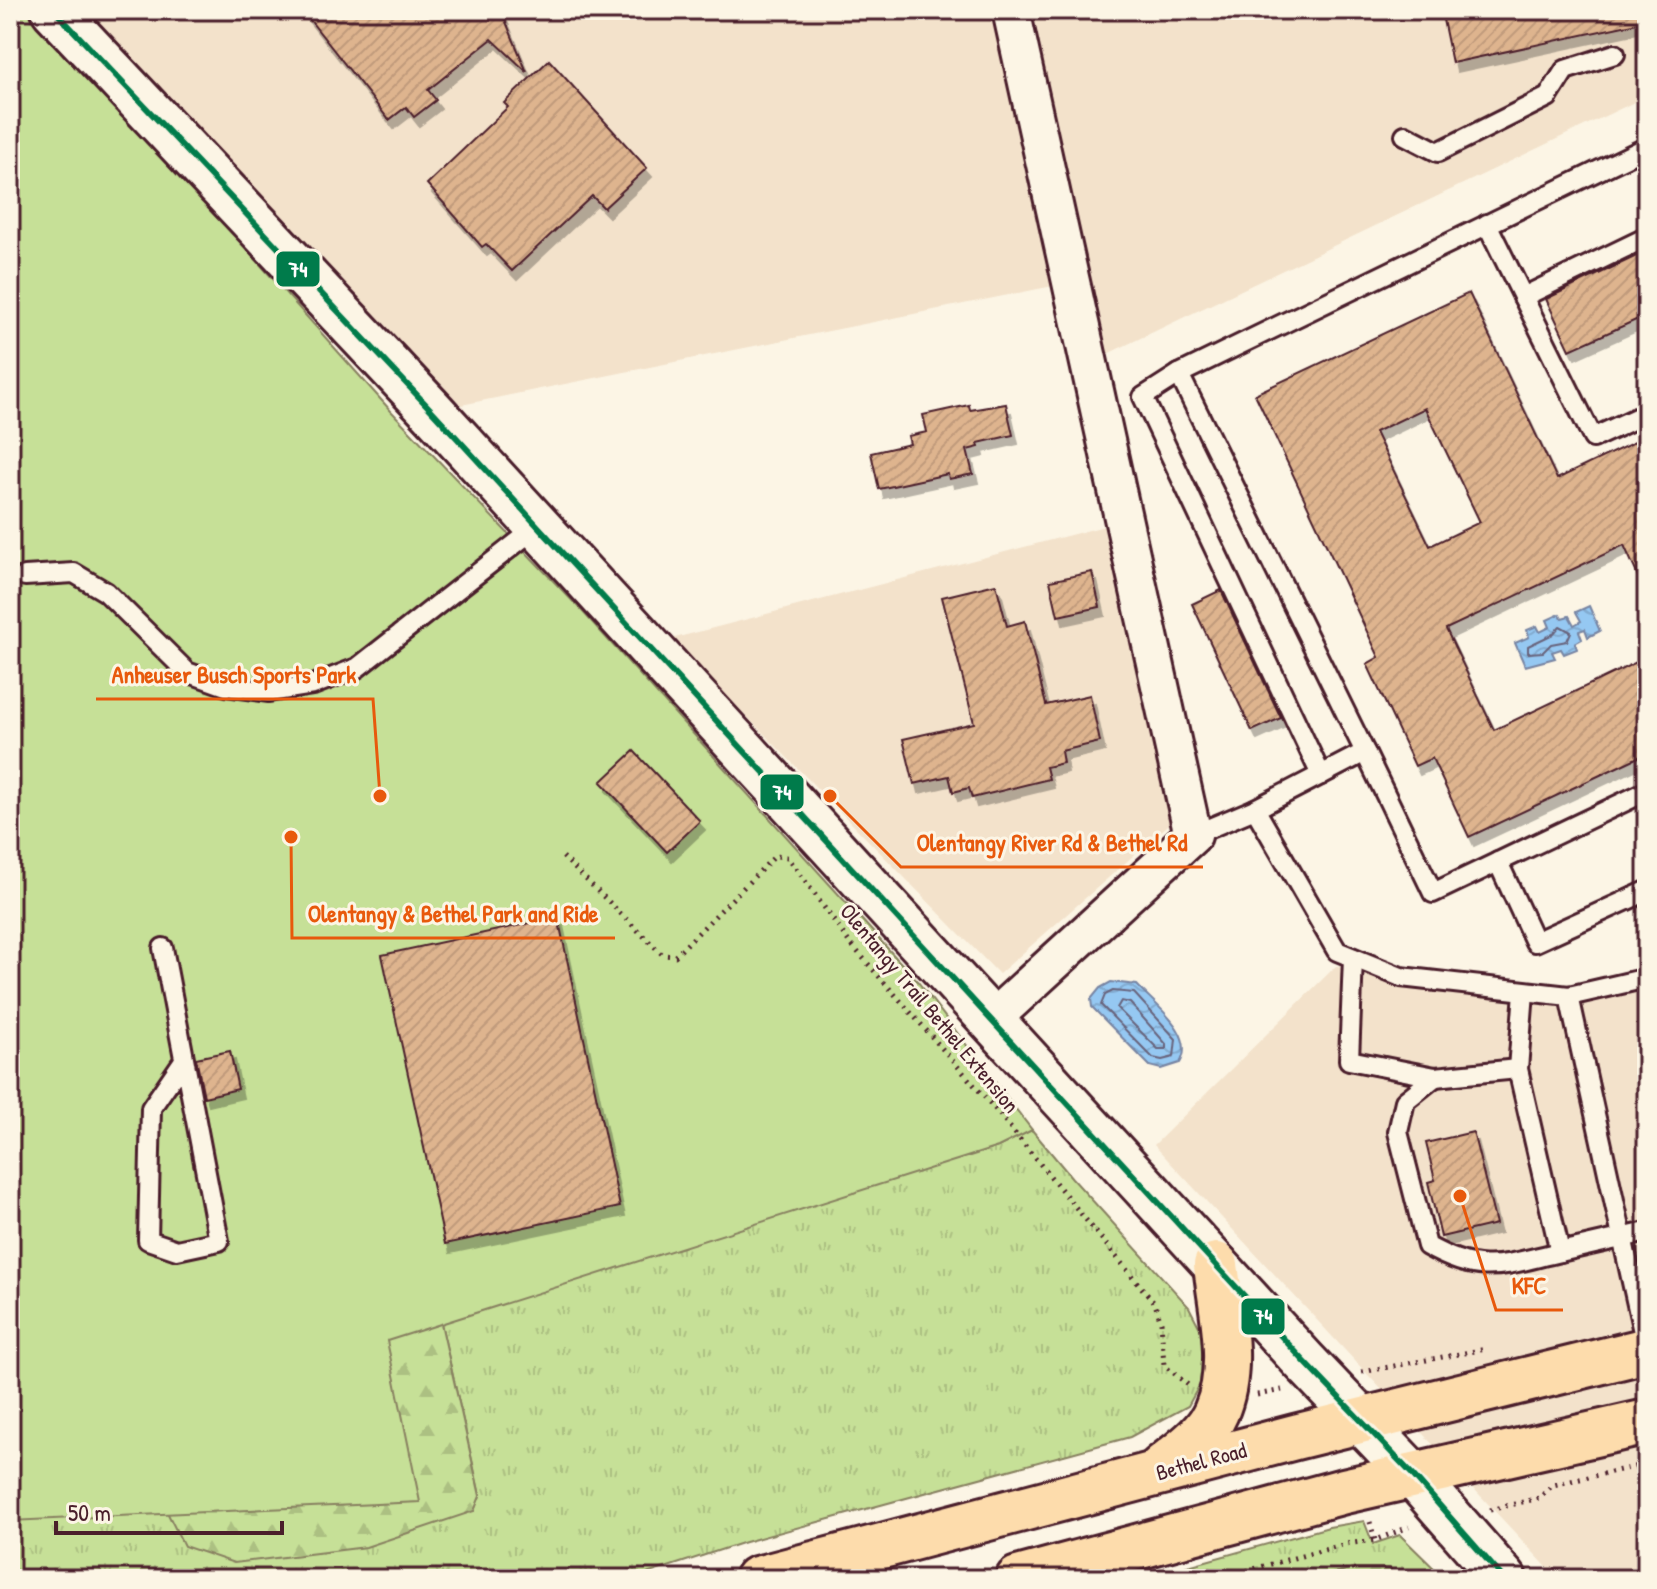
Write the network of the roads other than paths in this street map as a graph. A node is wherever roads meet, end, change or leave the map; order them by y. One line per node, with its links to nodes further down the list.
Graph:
1 (54, 10): 11 (main road)
2 (1011, 10): 17 (street)
3 (1615, 54): 4 (lane)
4 (1405, 135)
5 (1647, 147): 6 (lane)
6 (1487, 224): 8 (lane); 9 (lane)
7 (1647, 237): 8 (lane)
8 (1523, 297): 10 (lane)
9 (1179, 374): 13 (lane); 14 (lane)
10 (1647, 413)
11 (538, 526): 12 (lane); 25 (main road)
12 (25, 576)
13 (1365, 752): 14 (lane); 18 (lane)
14 (1321, 775): 16 (lane)
15 (1647, 791): 18 (lane)
16 (1255, 809): 17 (lane); 21 (lane)
17 (1193, 835): 25 (street)
18 (1498, 862): 19 (lane)
19 (1647, 891)
20 (163, 948): 26 (lane)
21 (1353, 958): 23 (lane); 28 (lane)
22 (1647, 978): 24 (lane)
23 (1524, 992): 24 (lane); 27 (lane)
24 (1569, 996): 30 (lane)
25 (991, 1020): 32 (main road)
26 (184, 1060): 26 (lane)
27 (1518, 1069): 28 (lane); 31 (lane)
28 (1435, 1077): 31 (lane)
29 (1647, 1232): 30 (lane)
30 (1622, 1238): 31 (lane); 33 (lane)
31 (1560, 1252)
32 (1216, 1265): 34 (main road); 36 (main road)
33 (1647, 1350): 34 (main road, Bethel Road)
34 (1360, 1422): 36 (main road, Bethel Road); 37 (main road)
35 (1647, 1422): 37 (main road)
36 (1155, 1473): 38 (main road, Bethel Road)
37 (1412, 1474): 39 (main road); 40 (main road)
38 (757, 1579)
39 (1018, 1579)
40 (1504, 1579)

